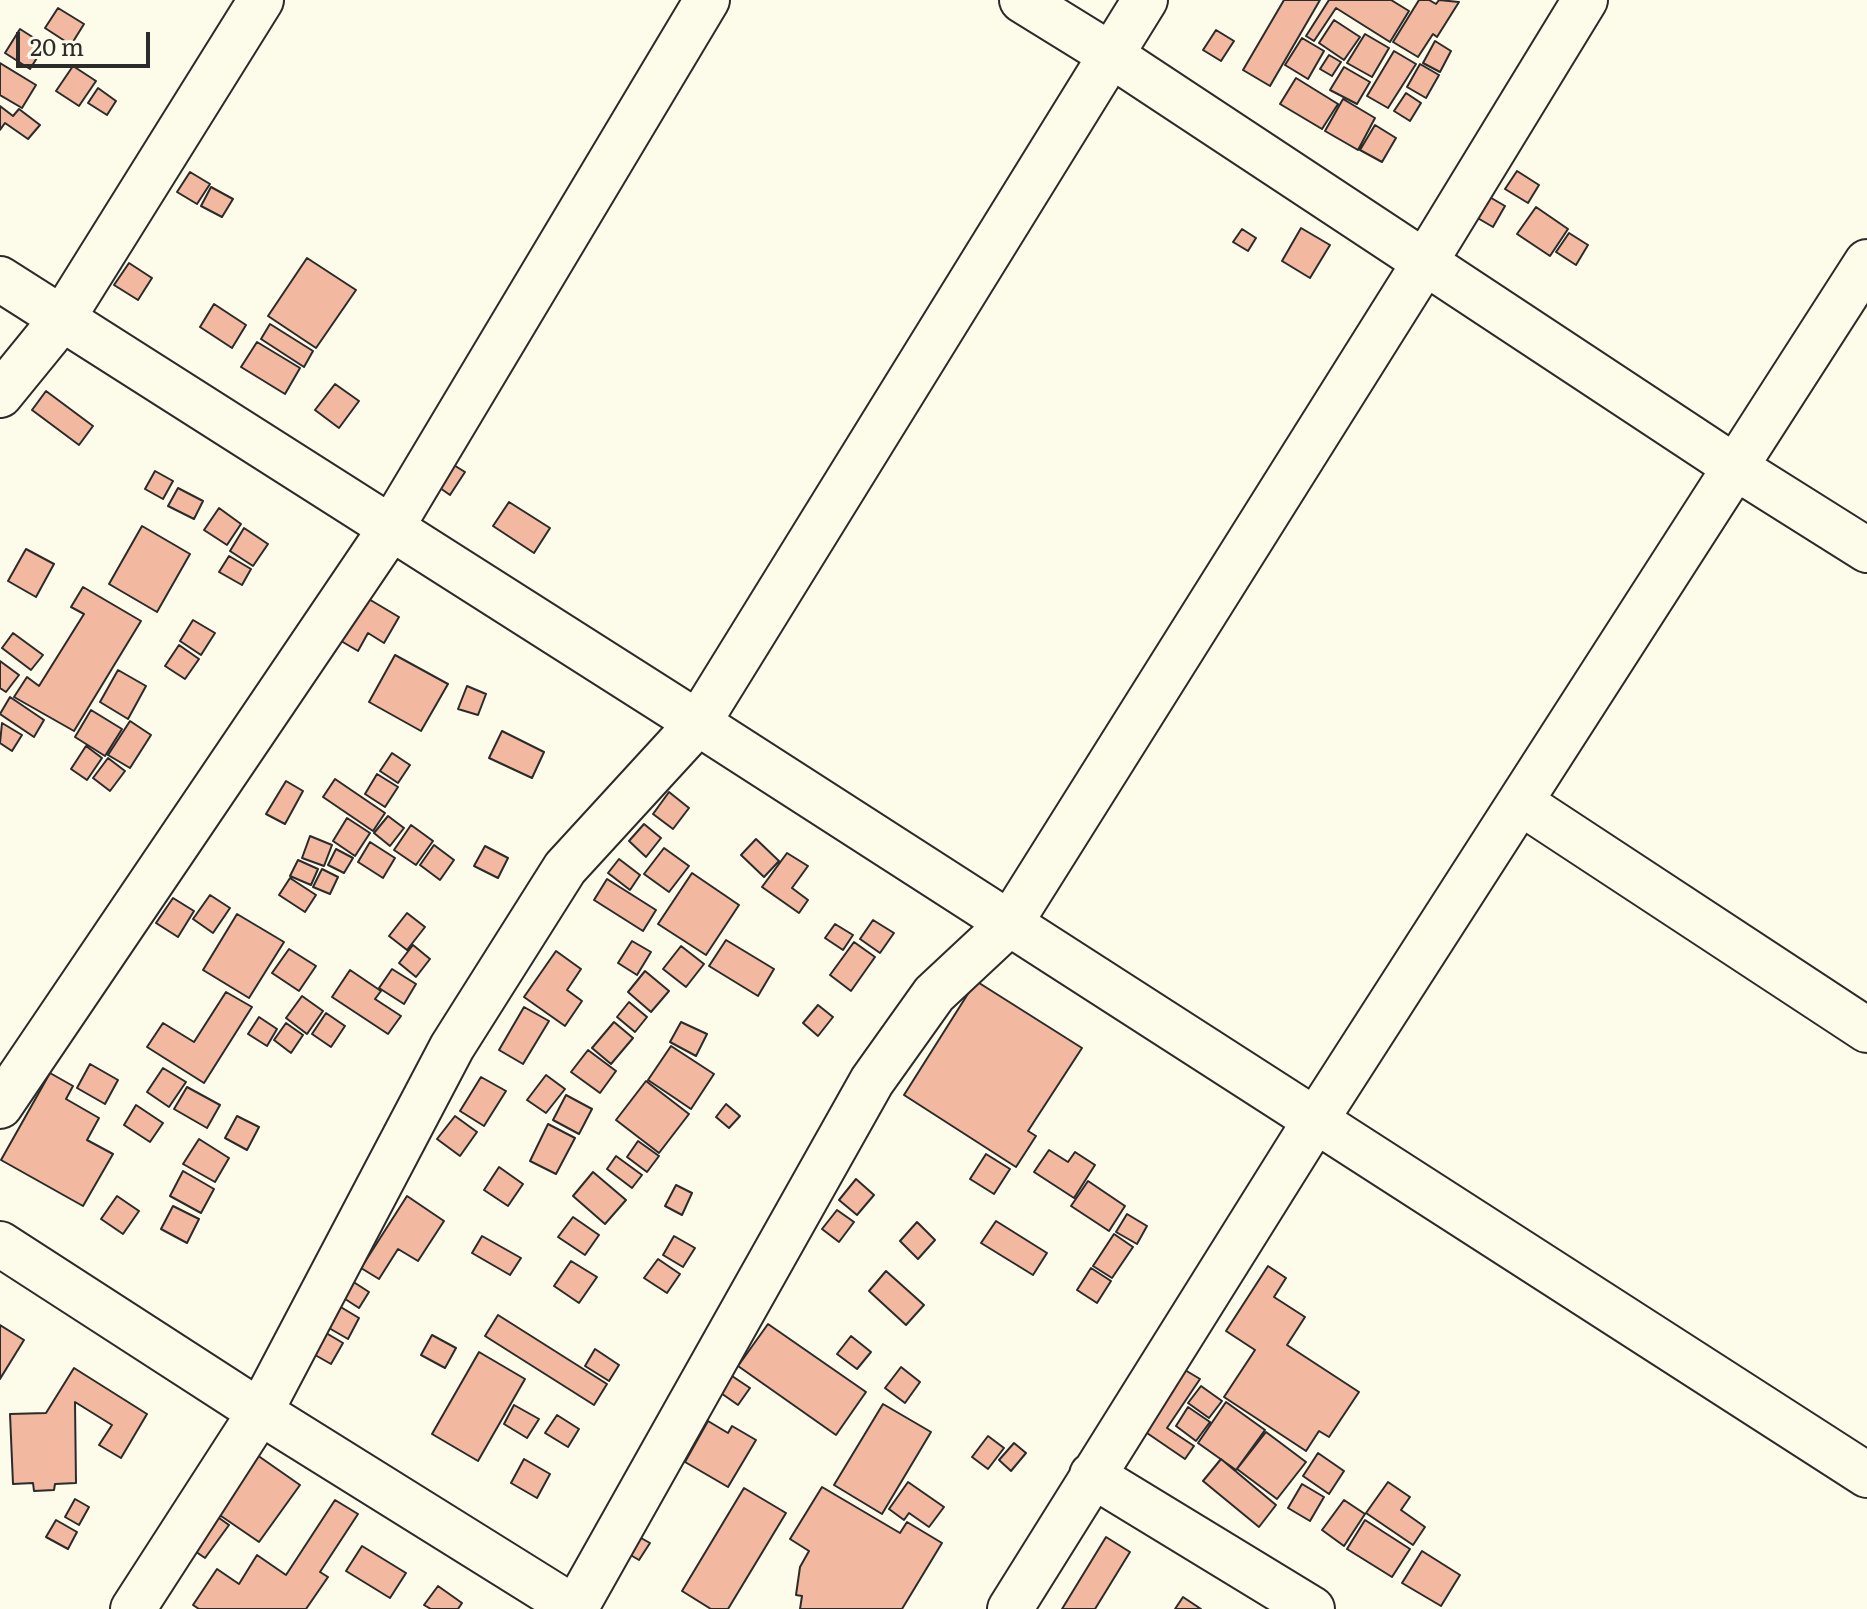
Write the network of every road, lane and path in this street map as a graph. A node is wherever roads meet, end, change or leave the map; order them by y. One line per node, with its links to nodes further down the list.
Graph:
1 (261, 0): 10 (street)
2 (707, 0): 13 (street)
3 (1022, 0): 6 (street)
4 (1145, 0): 6 (street)
5 (1585, 0): 7 (street)
6 (1111, 55): 7 (street); 15 (street)
7 (1425, 262): 12 (street); 17 (street)
8 (1867, 262): 12 (street)
9 (0, 279): 10 (street)
10 (62, 319): 11 (street); 13 (street)
11 (0, 395)
12 (1735, 467): 14 (street); 16 (street)
13 (391, 528): 15 (street); 19 (street)
14 (1867, 550)
15 (698, 723): 17 (street); 22 (street)
16 (1520, 802): 18 (street); 20 (street)
17 (1010, 923): 20 (street); 26 (street)
18 (1867, 1030)
19 (0, 1106)
20 (1315, 1121): 23 (street); 24 (street)
21 (0, 1244): 22 (street)
22 (260, 1412): 25 (street); 26 (street)
23 (1092, 1475): 27 (street); 28 (street)
24 (1867, 1475)
25 (133, 1609)
26 (576, 1609)
27 (1010, 1609)
28 (1312, 1609)

